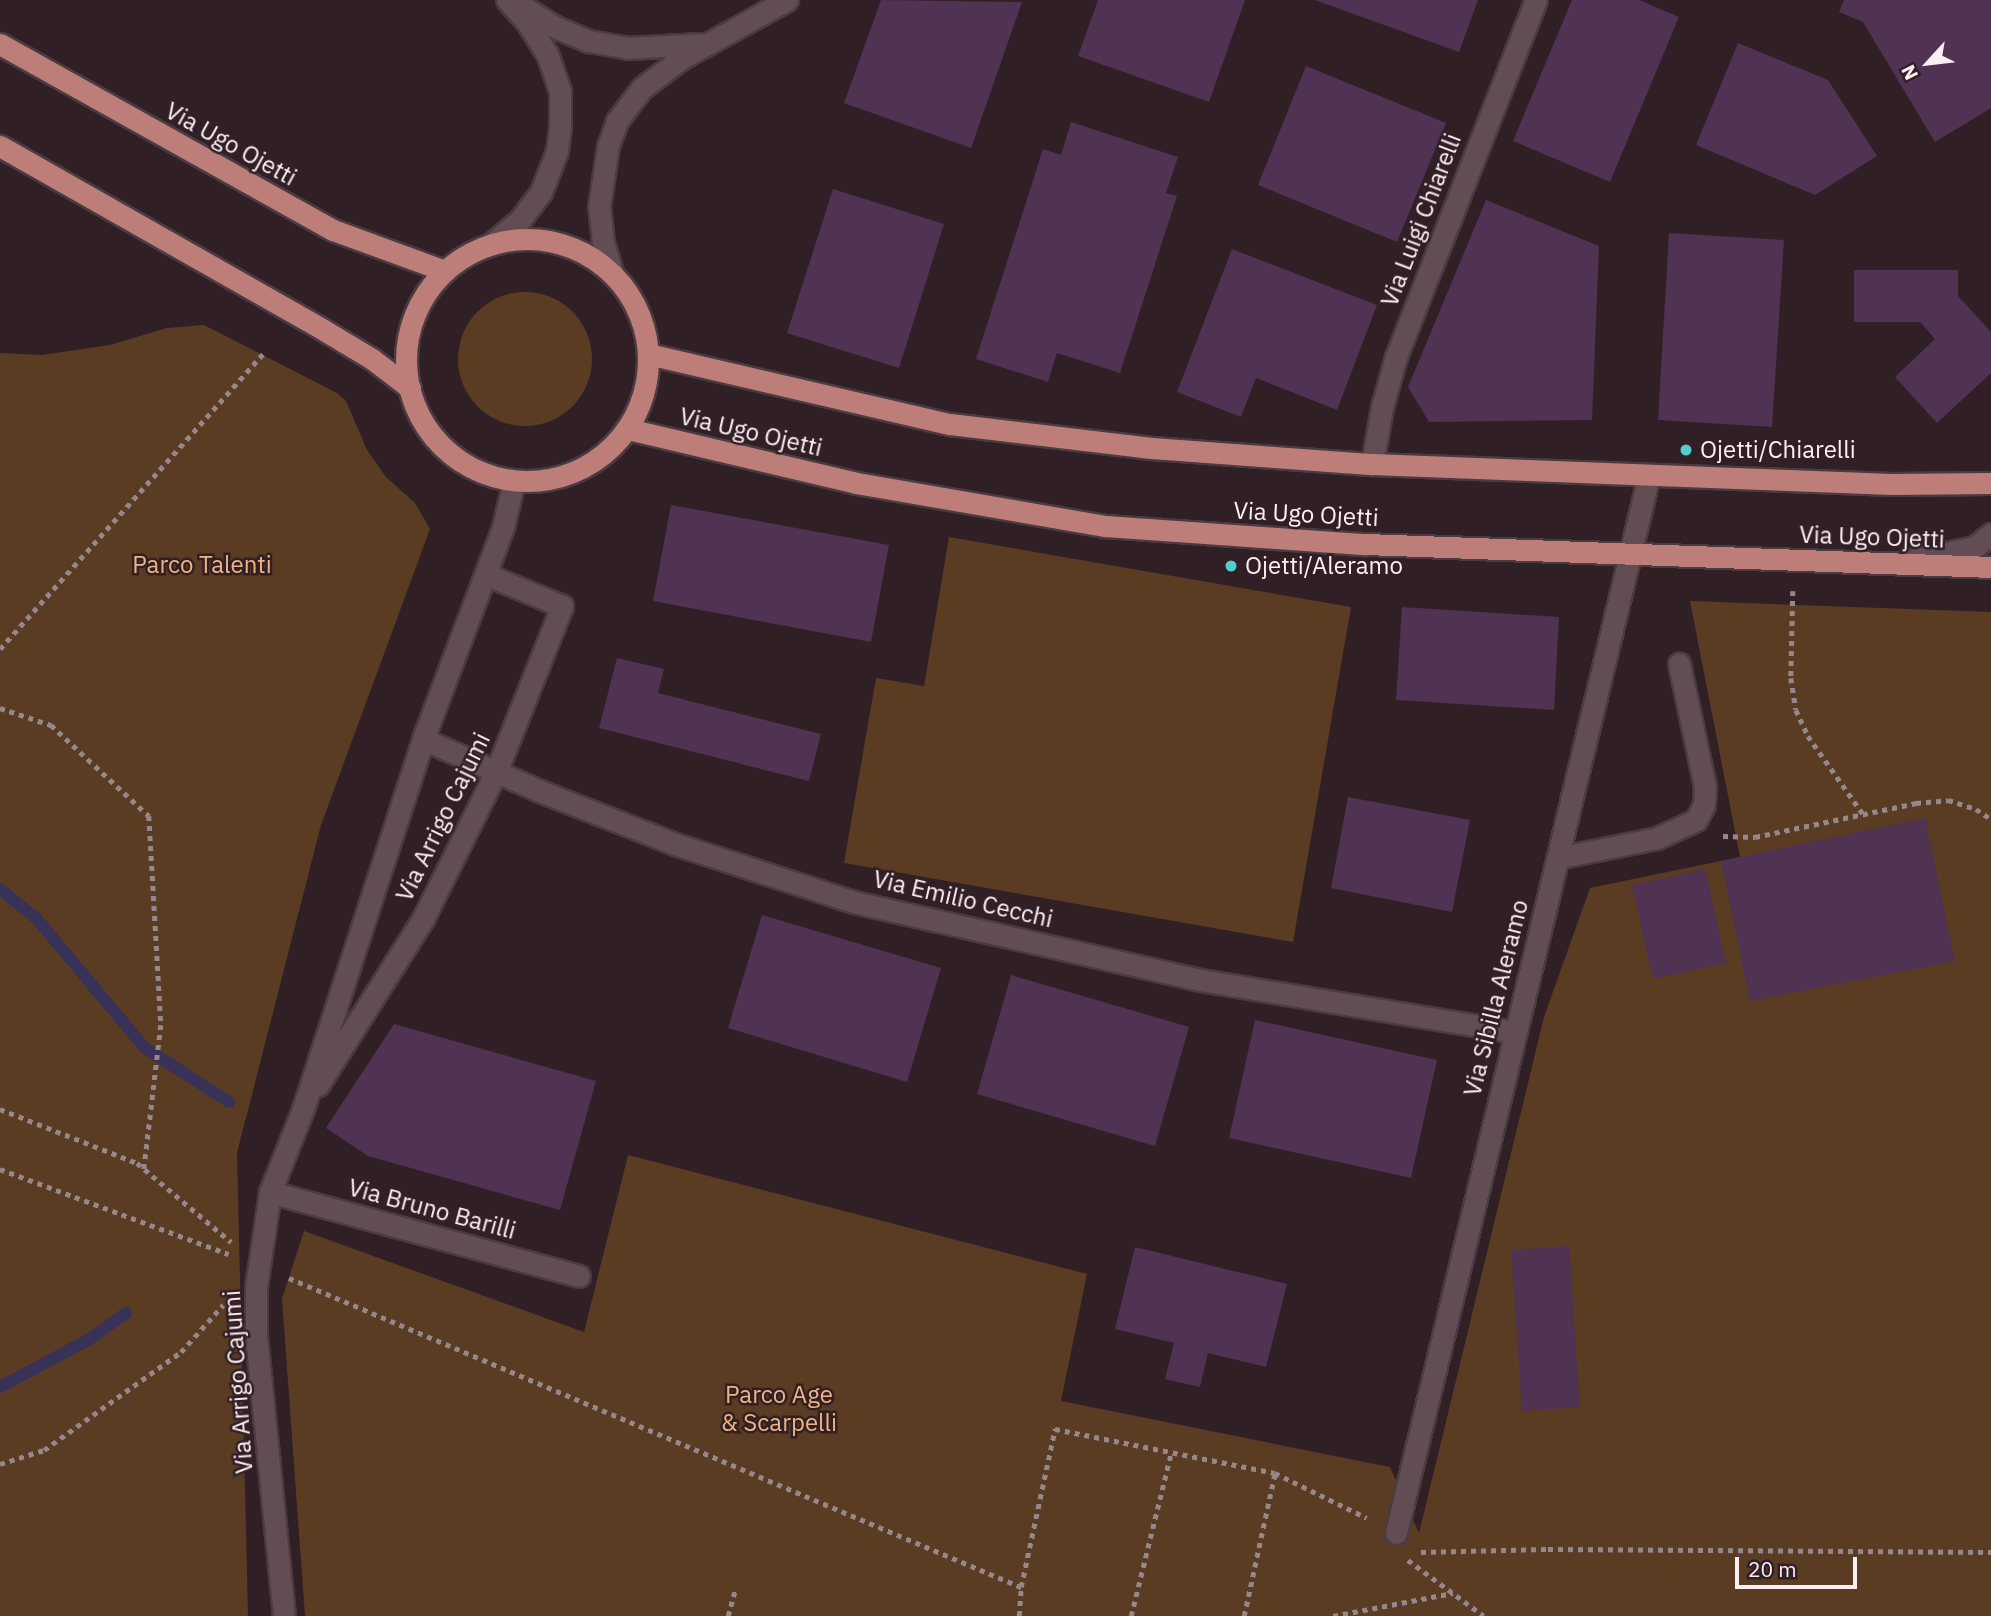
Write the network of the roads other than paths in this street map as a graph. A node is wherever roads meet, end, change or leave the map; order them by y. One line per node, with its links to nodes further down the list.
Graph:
1 (509, 0): 5 (street); 7 (street)
2 (787, 0): 5 (street)
3 (1536, 0): 13 (street, Via Luigi Chiarelli)
4 (0, 44): 8 (main road, Via Ugo Ojetti)
5 (708, 44): 9 (street)
6 (0, 146): 11 (main road)
7 (490, 245): 8 (main road); 9 (main road)
8 (445, 271): 11 (main road)
9 (613, 275): 10 (main road)
10 (648, 354): 12 (main road); 13 (main road, Via Ugo Ojetti)
11 (410, 388): 15 (main road)
12 (628, 429): 15 (main road); 18 (main road, Via Ugo Ojetti)
13 (1372, 464): 14 (main road, Via Ugo Ojetti)
14 (1649, 475): 16 (main road, Via Ugo Ojetti); 18 (street, Via Sibilla Aleramo)
15 (514, 481): 21 (street, Via Arrigo Cajumi)
16 (1991, 483)
17 (1991, 534): 19 (street)
18 (1632, 555): 19 (main road, Via Ugo Ojetti); 25 (street, Via Sibilla Aleramo)
19 (1895, 563): 20 (main road, Via Ugo Ojetti)
20 (1991, 567)
21 (486, 575): 23 (street, Via Arrigo Cajumi); 24 (street, Via Arrigo Cajumi)
22 (1679, 664): 25 (street)
23 (423, 739): 24 (street, Via Emilio Cecchi); 27 (street, Via Arrigo Cajumi)
24 (496, 772): 26 (street, Via Emilio Cecchi); 27 (street, Via Arrigo Cajumi)
25 (1557, 858): 26 (street, Via Sibilla Aleramo)
26 (1514, 1032): 30 (street, Via Sibilla Aleramo)
27 (303, 1109): 28 (street, Via Arrigo Cajumi)
28 (271, 1192): 29 (street, Via Bruno Barilli); 31 (street, Via Arrigo Cajumi)
29 (579, 1276)
30 (1396, 1533)
31 (284, 1616)

